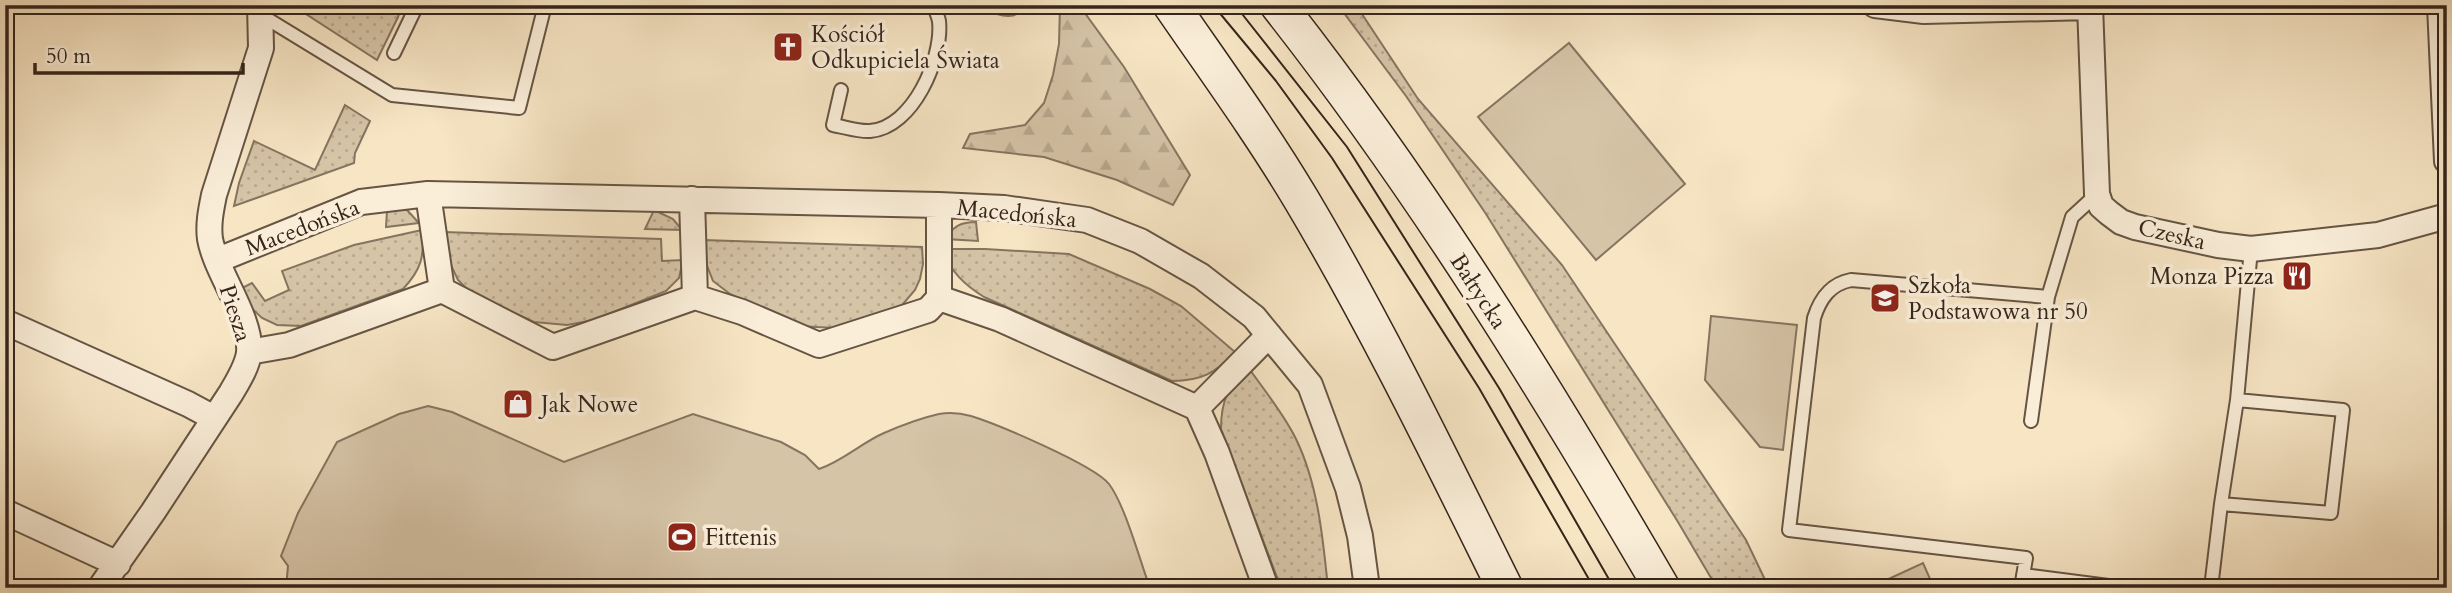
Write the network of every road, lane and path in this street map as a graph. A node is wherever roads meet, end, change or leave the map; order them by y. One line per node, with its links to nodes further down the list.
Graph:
1 (417, 5): 10 (lane)
2 (545, 5): 9 (lane)
3 (934, 5): 12 (lane)
4 (1171, 5): 39 (main road)
5 (1278, 5): 40 (main road, Bałtycka)
6 (1875, 5): 8 (street)
7 (2440, 5): 11 (street)
8 (2090, 6): 15 (street)
9 (261, 10): 20 (street, Piesza)
10 (394, 53)
11 (2444, 66): 13 (street)
12 (841, 90)
13 (2447, 161)
14 (428, 194): 16 (street, Macedońska); 20 (street, Macedońska); 21 (street)
15 (2097, 194): 19 (street, Czeska); 23 (lane)
16 (692, 199): 17 (street, Macedońska); 22 (street)
17 (939, 205): 24 (street, Macedońska); 26 (street, Macedońska)
18 (2447, 216): 19 (street, Czeska)
19 (2251, 249): 28 (lane)
20 (218, 260): 27 (street, Piesza)
21 (442, 290): 22 (street); 27 (street)
22 (695, 297): 24 (street)
23 (2048, 297): 31 (lane); 35 (lane)
24 (939, 298): 29 (street)
25 (5, 322): 30 (street)
26 (1269, 335): 29 (street); 38 (street, Macedońska)
27 (249, 352): 30 (street, Piesza)
28 (2237, 400): 32 (lane); 32 (lane)
29 (1197, 408): 37 (street)
30 (214, 418): 34 (street, Piesza)
31 (2031, 421)
32 (2221, 504): 42 (lane)
33 (5, 512): 34 (street)
34 (118, 564): 36 (street, Piesza)
35 (2022, 581): 41 (lane)
36 (100, 588)
37 (1265, 588)
38 (1367, 588)
39 (1505, 588)
40 (1662, 588)
41 (2124, 588)
42 (2211, 588)

